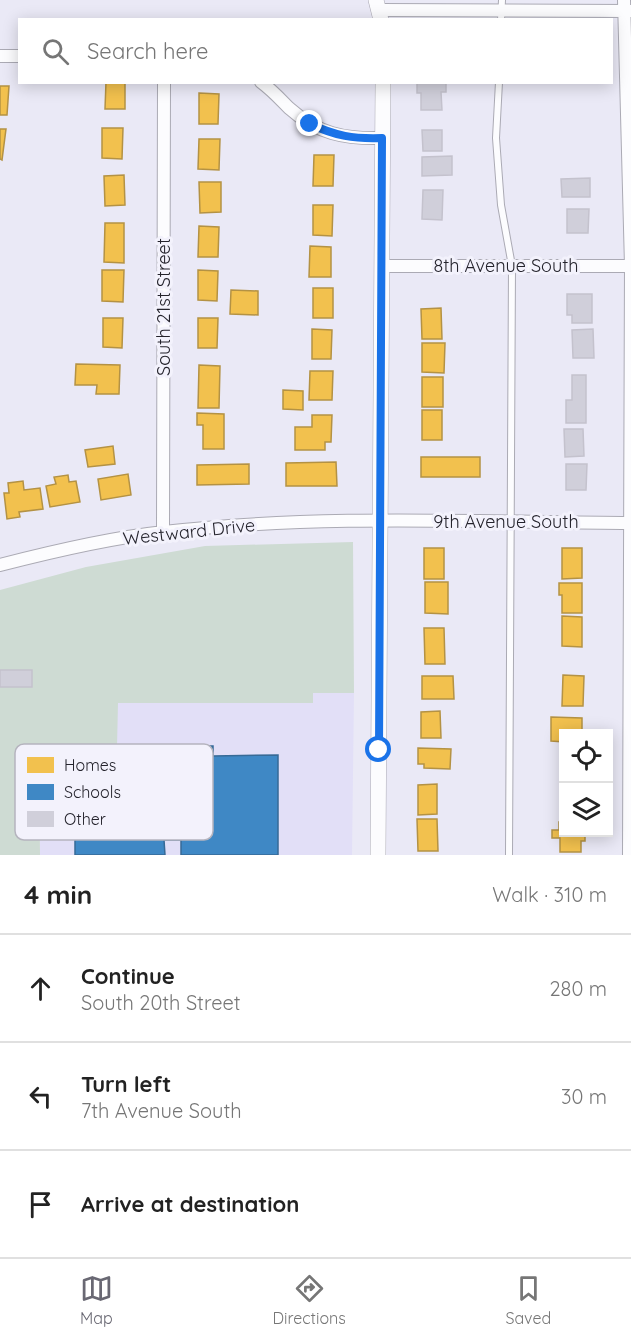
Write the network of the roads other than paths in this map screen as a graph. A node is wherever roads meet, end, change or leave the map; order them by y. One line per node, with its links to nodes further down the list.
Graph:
1 (626, 8): 3 (street); 13 (street)
2 (379, 10): 3 (street)
3 (501, 10)
4 (0, 56): 5 (street)
5 (18, 57)
6 (164, 84): 17 (street, South 21st Street)
7 (263, 84): 10 (street)
8 (383, 84): 10 (street)
9 (499, 84): 12 (lane)
10 (382, 138): 11 (street)
11 (381, 266): 12 (street, 8th Avenue South); 14 (street)
12 (512, 266): 13 (street, 8th Avenue South); 15 (lane)
13 (631, 266): 16 (street)
14 (381, 521): 15 (street, 9th Avenue South); 17 (street, Westward Drive); 19 (street)
15 (511, 522): 16 (street, 9th Avenue South); 20 (lane)
16 (631, 523): 21 (street)
17 (163, 532): 18 (street, Westward Drive)
18 (0, 565)
19 (378, 855)
20 (509, 855)
21 (629, 855)

